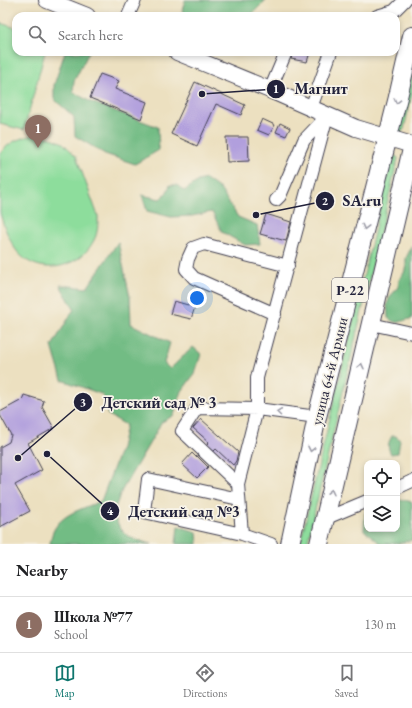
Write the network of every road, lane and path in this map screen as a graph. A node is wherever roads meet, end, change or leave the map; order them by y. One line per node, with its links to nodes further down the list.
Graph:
1 (47, 0): 4 (main road)
2 (135, 0): 5 (street)
3 (405, 0): 6 (street)
4 (77, 12)
5 (130, 12)
6 (391, 12)
7 (412, 36): 14 (highway, улица 64-й Армии / Р-22, one-way to 14)
8 (187, 56): 11 (main road)
9 (284, 56): 11 (street)
10 (330, 56): 12 (street)
11 (270, 90): 12 (main road)
12 (311, 108): 13 (main road)
13 (327, 116): 14 (main road); 17 (street); 18 (street)
14 (387, 138): 15 (main road); 23 (highway, улица 64-й Армии / Р-22, one-way to 23)
15 (412, 145)
16 (412, 149): 20 (highway, улица 64-й Армии / Р-22)
17 (276, 200)
18 (288, 266): 19 (street); 19 (street)
19 (275, 314): 22 (street)
20 (371, 324): 21 (street); 29 (highway, улица 64-й Армии / Р-22, one-way to 20)
21 (412, 333)
22 (257, 410): 23 (street, one-way to 22); 25 (street); 25 (street)
23 (318, 417): 32 (highway, улица 64-й Армии / Р-22, one-way to 32)
24 (412, 481): 26 (street)
25 (238, 484): 27 (street)
26 (400, 487)
27 (239, 498): 30 (street); 30 (street)
28 (364, 502): 29 (street)
29 (324, 519): 33 (highway, улица 64-й Армии / Р-22)
30 (242, 534): 31 (street)
31 (271, 544)
32 (290, 544)
33 (319, 544)

